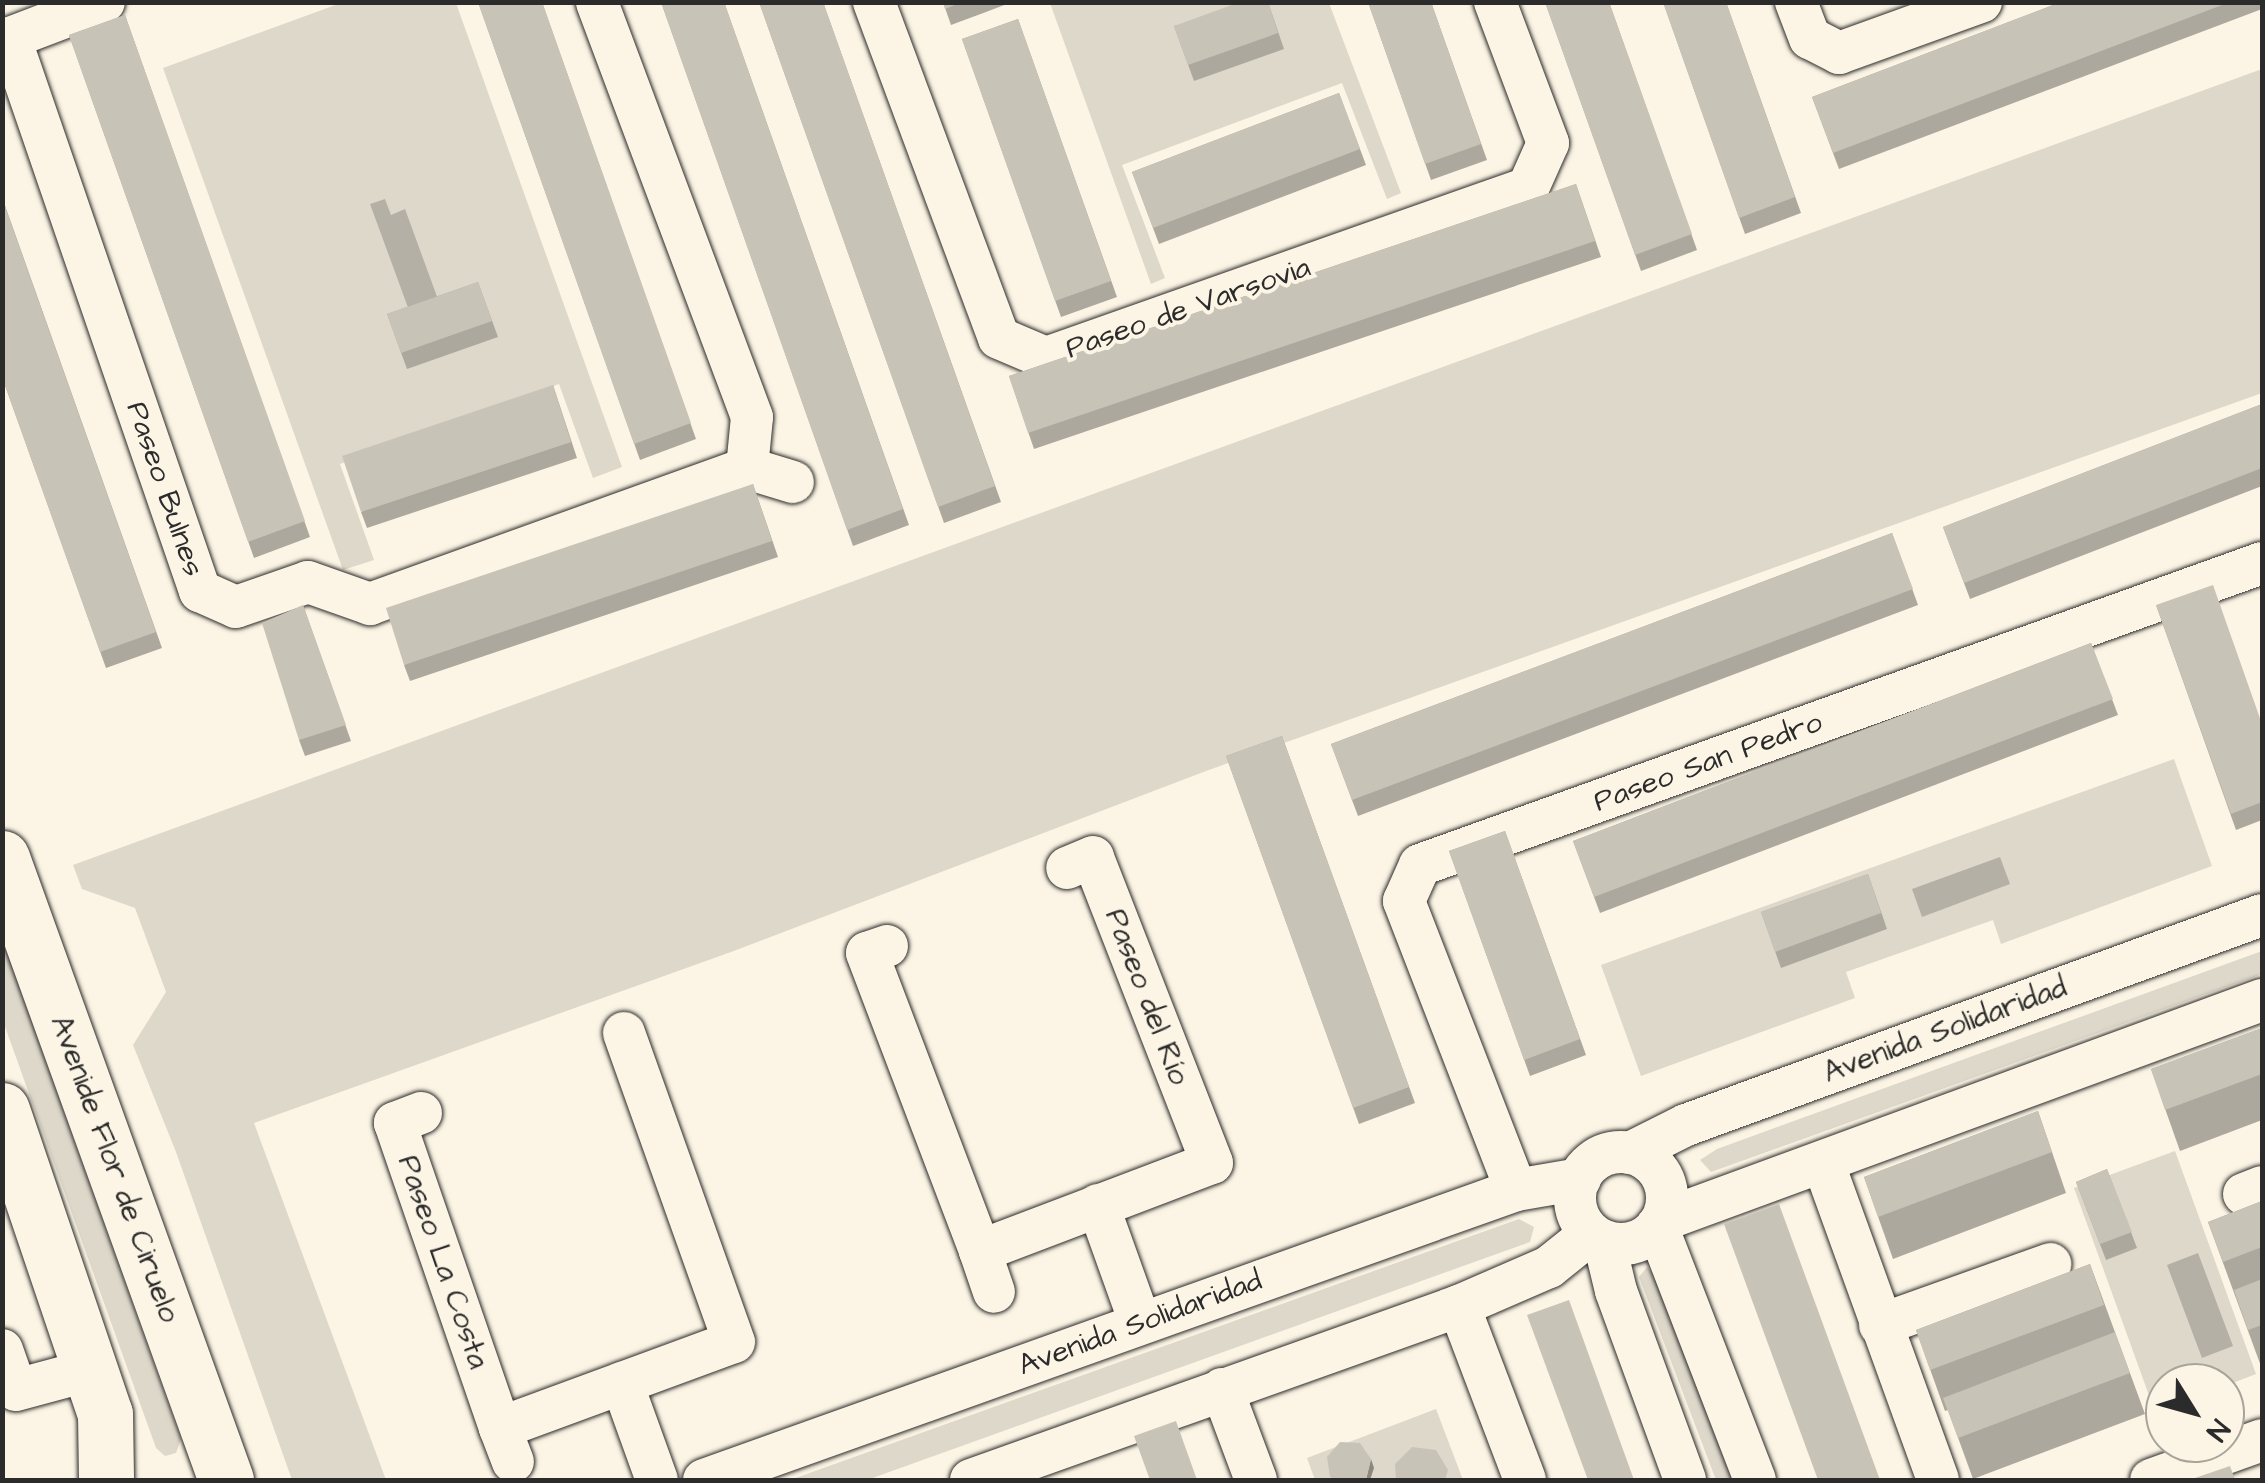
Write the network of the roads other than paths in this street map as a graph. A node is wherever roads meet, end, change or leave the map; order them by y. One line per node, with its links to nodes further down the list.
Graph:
1 (104, 2): 7 (street)
2 (597, 2): 8 (street)
3 (874, 2): 4 (street, Paseo de Varsovia)
4 (1495, 2)
5 (1796, 2): 6 (street)
6 (1981, 2)
7 (11, 47): 8 (street, Paseo Bulnes)
8 (747, 468): 9 (street)
9 (794, 482)
10 (2262, 562): 22 (street, Paseo San Pedro)
11 (2, 858): 39 (main road, Avenide Flor de Ciruelo)
12 (1066, 868): 23 (street, Paseo del Río)
13 (2262, 915): 19 (street, Avenida Solidaridad)
14 (887, 946): 26 (street)
15 (2262, 1000): 20 (street)
16 (624, 1033): 34 (street, Paseo La Costa)
17 (2, 1110): 33 (main road)
18 (421, 1113): 34 (street, Paseo La Costa)
19 (1630, 1153): 21 (street); 24 (street)
20 (1823, 1162): 24 (street); 31 (street)
21 (1580, 1180): 22 (street, Avenida Solidaridad); 25 (street)
22 (1516, 1190): 30 (street, Avenida Solidaridad)
23 (1098, 1205): 26 (street, Paseo del Río); 30 (street)
24 (1660, 1223): 25 (street); 45 (street)
25 (1597, 1238): 29 (street); 44 (street)
26 (980, 1251): 28 (street)
27 (2050, 1264): 31 (street)
28 (994, 1292)
29 (1460, 1306): 35 (street); 43 (street)
30 (1140, 1322): 40 (street, Avenida Solidaridad)
31 (1880, 1326): 46 (street)
32 (2, 1350): 33 (street)
33 (66, 1375): 38 (main road)
34 (622, 1383): 37 (street)
35 (1222, 1389): 41 (street); 42 (street)
36 (2262, 1440): 47 (street)
37 (651, 1463)
38 (106, 1480)
39 (226, 1480)
40 (704, 1480)
41 (971, 1480)
42 (1256, 1480)
43 (1525, 1480)
44 (1685, 1480)
45 (1755, 1480)
46 (1938, 1480)
47 (2151, 1480)

